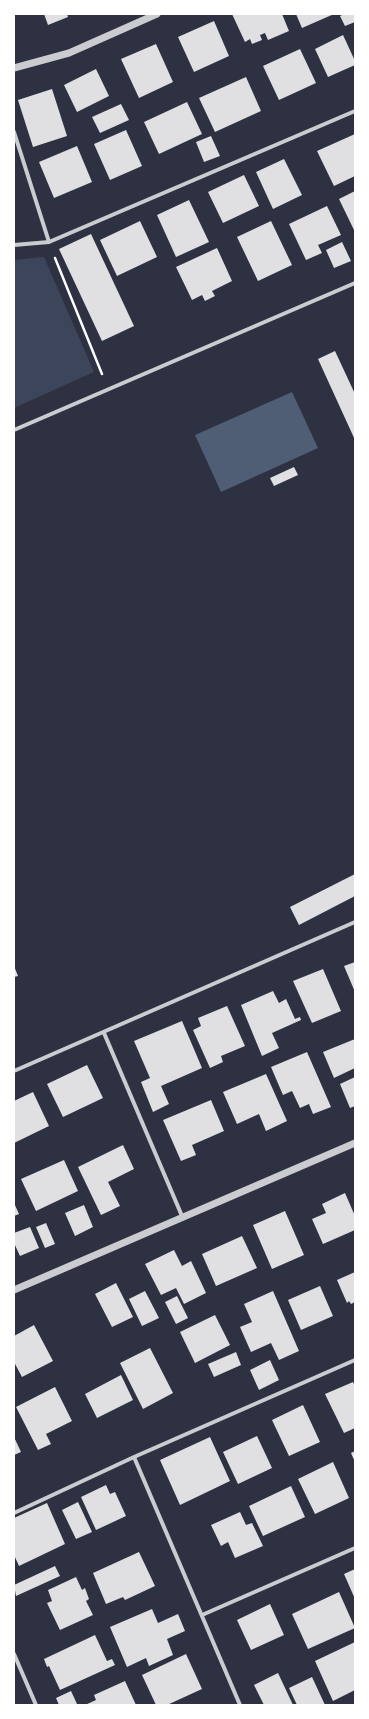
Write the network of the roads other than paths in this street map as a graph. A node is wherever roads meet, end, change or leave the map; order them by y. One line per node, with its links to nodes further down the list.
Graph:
1 (157, 14): 2 (street)
2 (14, 68)
3 (355, 111): 5 (street)
4 (14, 132): 5 (street)
5 (49, 242): 6 (street)
6 (14, 246)
7 (355, 283): 8 (street)
8 (14, 430)
9 (355, 922): 10 (street)
10 (104, 1033): 11 (street); 13 (street)
11 (14, 1071)
12 (355, 1142): 13 (street)
13 (182, 1216): 14 (street)
14 (14, 1290)
15 (355, 1360): 16 (street)
16 (134, 1457): 17 (street); 19 (street)
17 (14, 1513)
18 (355, 1548): 19 (street)
19 (202, 1615): 22 (street)
20 (14, 1654): 21 (street)
21 (36, 1705)
22 (240, 1705)

